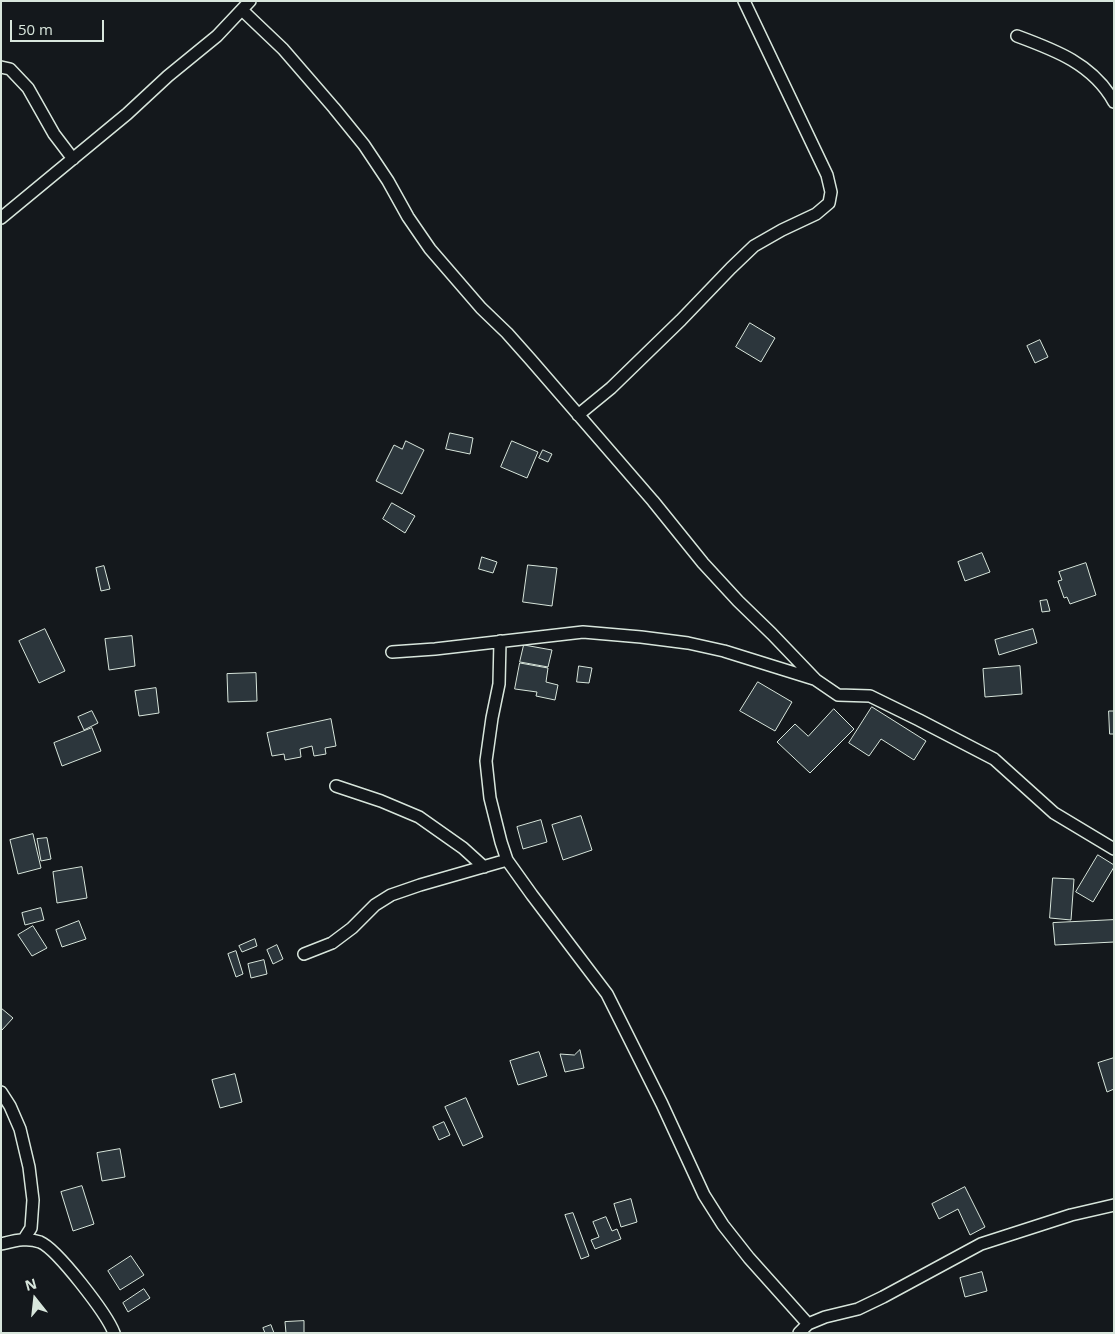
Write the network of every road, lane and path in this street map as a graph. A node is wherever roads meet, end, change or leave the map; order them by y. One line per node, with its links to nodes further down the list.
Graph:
1 (744, 1): 8 (street)
2 (246, 6): 6 (street); 8 (street)
3 (1017, 36): 5 (street)
4 (1, 67): 6 (street)
5 (1114, 102)
6 (73, 159): 7 (street)
7 (1, 218)
8 (578, 415): 11 (street)
9 (500, 641): 10 (street); 11 (street); 14 (street)
10 (392, 652)
11 (816, 680): 13 (street)
12 (336, 786): 15 (street)
13 (1114, 849)
14 (508, 860): 15 (street); 21 (street)
15 (484, 867): 16 (street)
16 (304, 954)
17 (1, 1092): 19 (street)
18 (1114, 1205): 21 (street)
19 (24, 1239): 20 (street); 22 (street)
20 (1, 1244)
21 (808, 1324): 23 (street)
22 (114, 1333)
23 (798, 1333)

